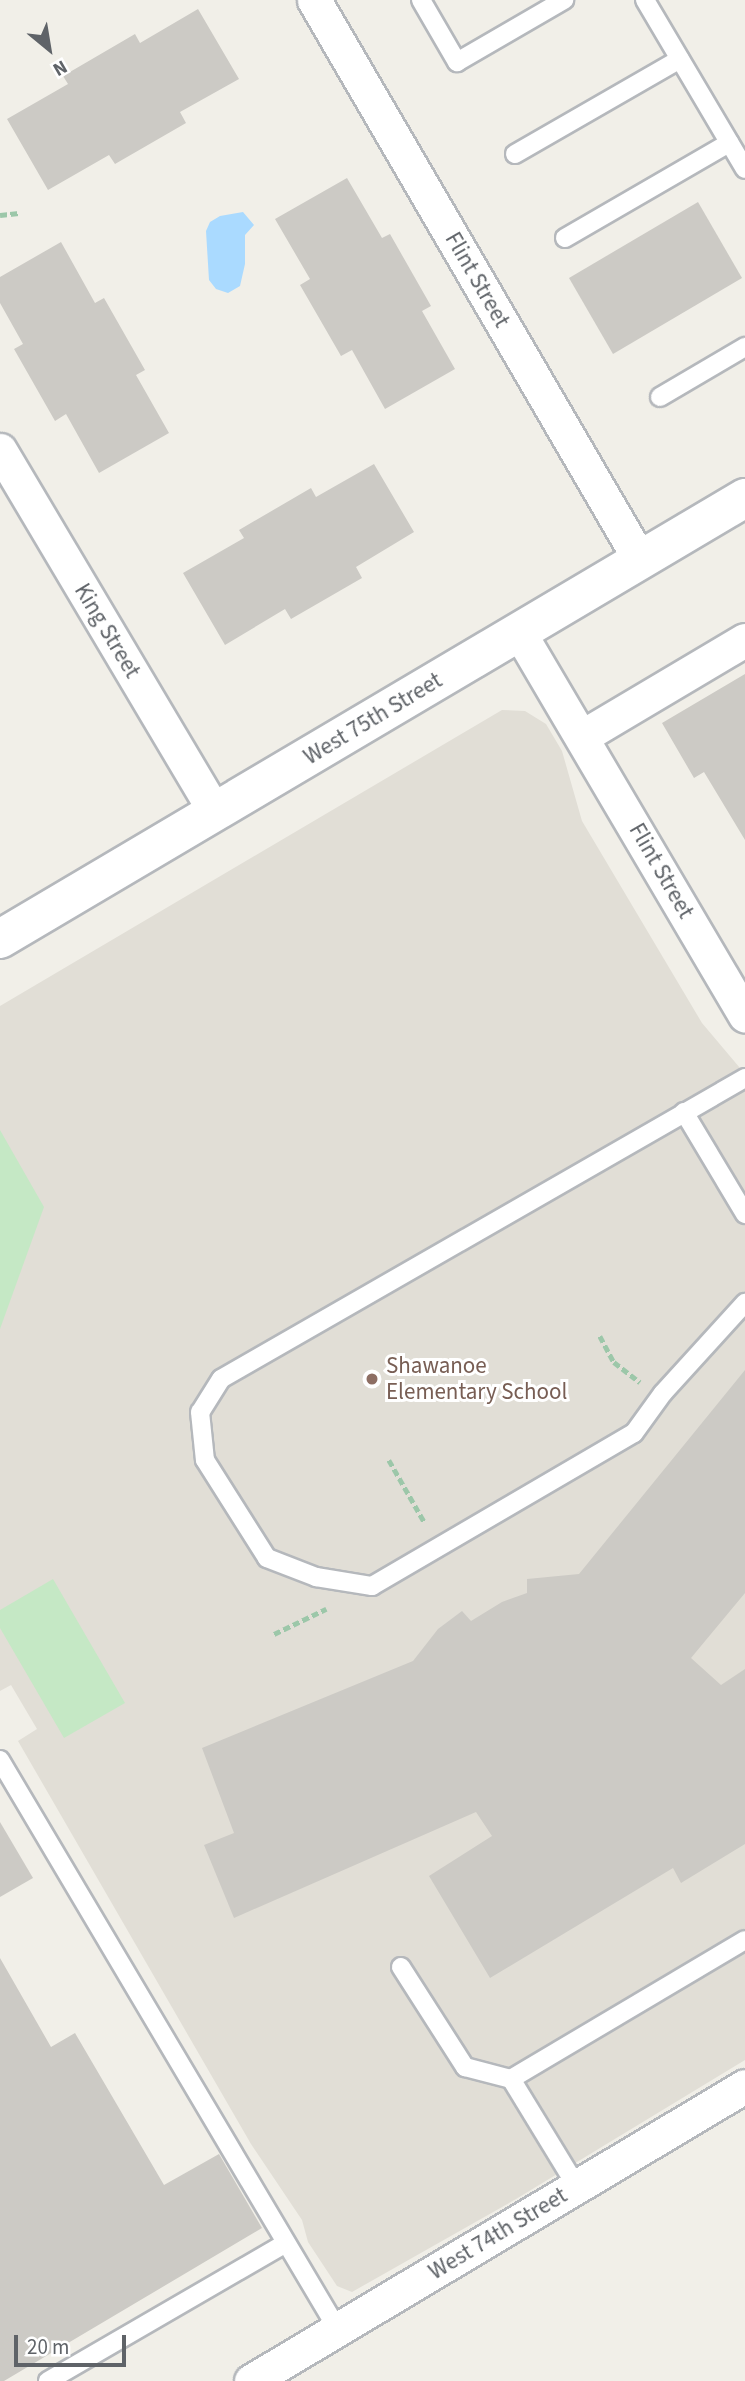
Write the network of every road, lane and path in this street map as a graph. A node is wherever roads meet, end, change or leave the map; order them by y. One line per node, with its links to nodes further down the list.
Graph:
1 (314, 0): 17 (street, Flint Street)
2 (421, 0): 5 (lane)
3 (564, 0): 5 (lane)
4 (645, 0): 6 (lane)
5 (537, 6)
6 (680, 59): 7 (lane); 8 (lane)
7 (730, 143): 9 (lane); 12 (lane)
8 (514, 154)
9 (745, 170)
10 (19, 214): 11 (path)
11 (0, 215)
12 (565, 238)
13 (745, 346): 14 (lane)
14 (660, 397)
15 (0, 450): 21 (street, King Street)
16 (745, 498): 17 (main road, West 75th Street)
17 (640, 560): 18 (main road, West 75th Street)
18 (519, 632): 20 (street, Flint Street); 21 (main road, West 75th Street)
19 (745, 640): 20 (street)
20 (583, 736): 23 (street, Flint Street)
21 (215, 812): 22 (main road, West 75th Street)
22 (0, 939)
23 (743, 1008)
24 (745, 1078): 25 (lane)
25 (684, 1112): 26 (lane); 27 (lane)
26 (745, 1214)
27 (745, 1303)
28 (600, 1336): 29 (path)
29 (642, 1384)
30 (389, 1460): 31 (path)
31 (425, 1523)
32 (326, 1609): 33 (path)
33 (274, 1634)
34 (0, 1760): 40 (lane)
35 (745, 1940): 37 (lane)
36 (401, 1966): 37 (lane)
37 (511, 2079): 39 (lane)
38 (745, 2086): 39 (street, West 74th Street)
39 (577, 2187): 41 (street, West 74th Street)
40 (286, 2243): 41 (lane); 42 (lane)
41 (338, 2330): 43 (street, West 74th Street)
42 (48, 2381)
43 (251, 2381)

